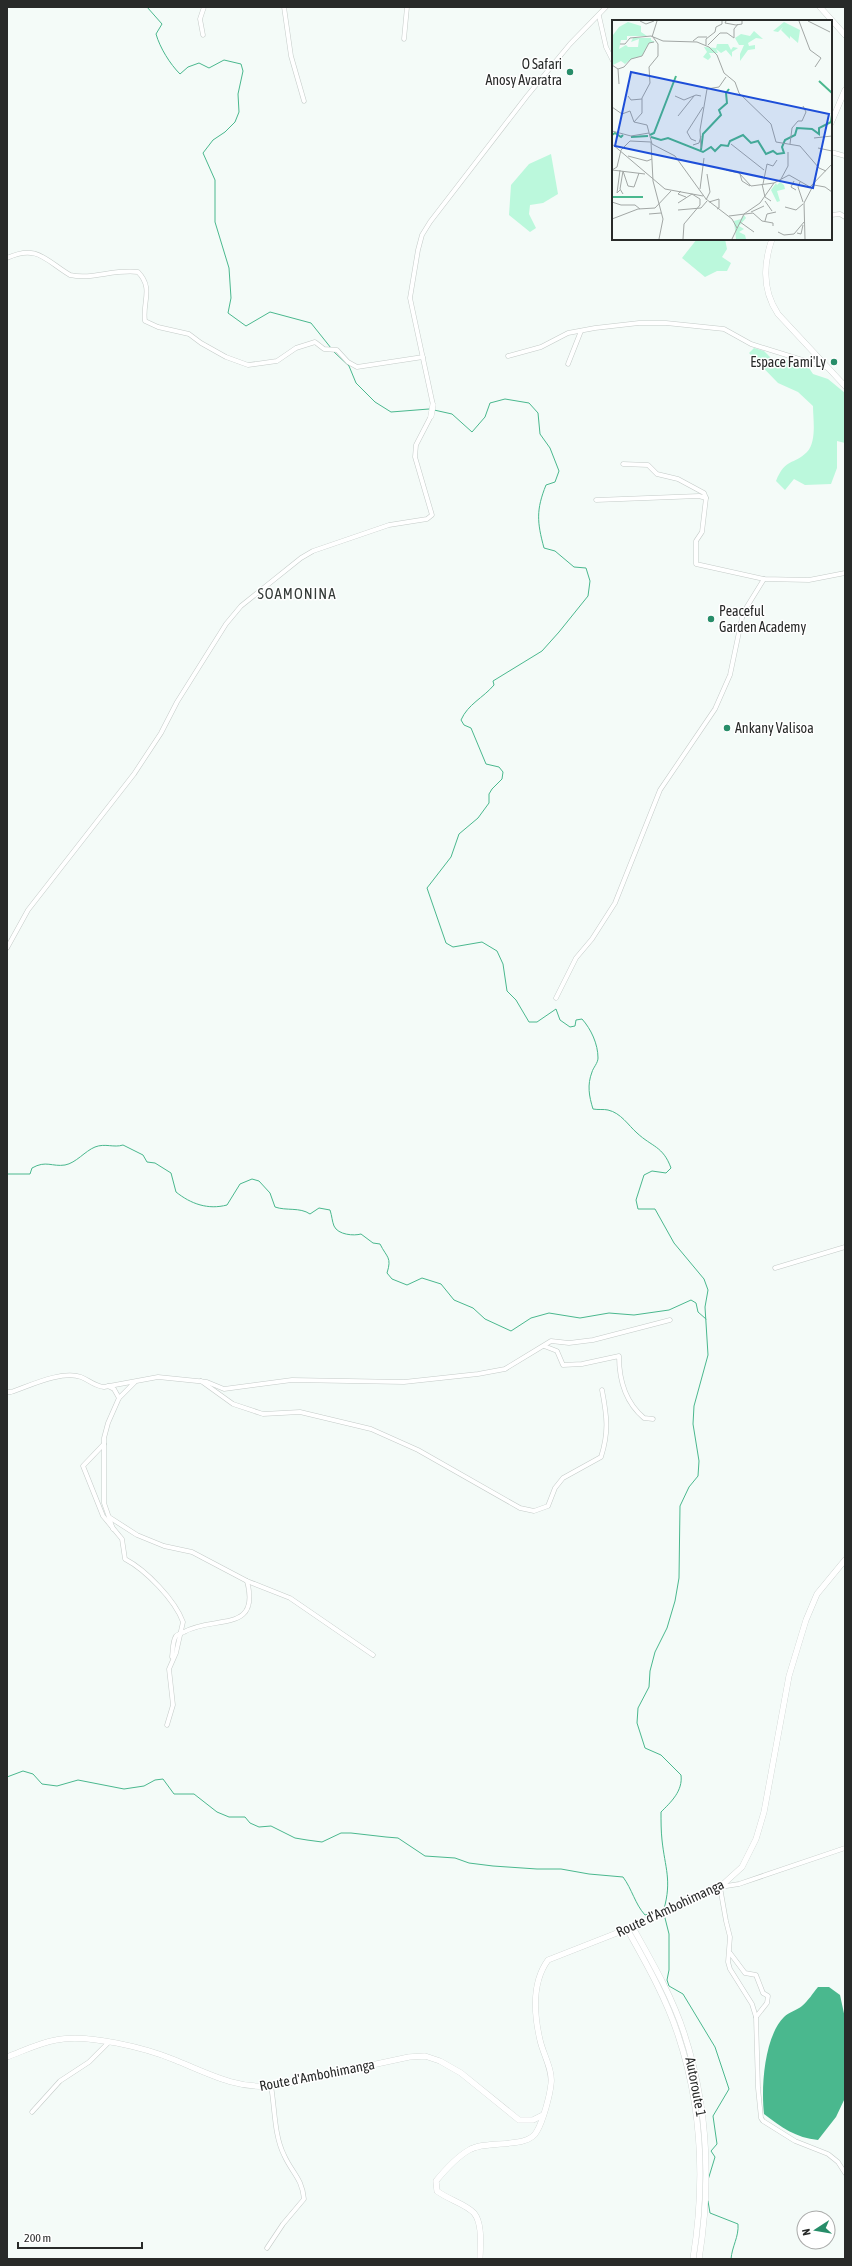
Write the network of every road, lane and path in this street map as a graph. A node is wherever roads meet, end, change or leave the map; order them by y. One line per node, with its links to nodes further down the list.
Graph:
1 (204, 7): 9 (street)
2 (284, 7): 14 (street)
3 (407, 7): 11 (street)
4 (606, 7): 6 (street)
5 (820, 7): 7 (street)
6 (599, 16): 12 (street); 24 (street)
7 (832, 20)
8 (832, 20): 10 (street)
9 (203, 35)
10 (845, 35)
11 (404, 39)
12 (612, 59)
13 (845, 90): 15 (street)
14 (304, 101)
15 (832, 121)
16 (832, 152): 17 (street)
17 (845, 156)
18 (832, 215): 19 (street)
19 (845, 217)
20 (772, 240): 26 (street)
21 (7, 258): 24 (street)
22 (580, 331): 23 (street); 25 (street); 26 (street)
23 (508, 356)
24 (423, 357): 28 (street)
25 (568, 364)
26 (830, 369): 27 (street)
27 (845, 386)
28 (433, 406): 29 (street)
29 (431, 416): 35 (street)
30 (623, 464): 31 (street)
31 (706, 498): 32 (street); 34 (street)
32 (596, 500)
33 (845, 573): 34 (street)
34 (764, 579): 36 (street)
35 (7, 948)
36 (556, 998)
37 (845, 1247): 38 (street)
38 (775, 1268)
39 (670, 1320): 40 (street)
40 (544, 1346): 41 (street); 47 (street)
41 (200, 1381): 42 (street); 44 (street)
42 (135, 1382): 43 (street); 46 (street)
43 (108, 1386): 45 (street); 46 (street)
44 (602, 1390)
45 (7, 1392)
46 (119, 1398): 48 (street)
47 (654, 1419)
48 (104, 1444): 49 (street); 50 (street)
49 (109, 1517): 50 (street); 52 (street)
50 (113, 1529): 53 (street)
51 (845, 1560): 57 (street, Route d'Ambohimanga)
52 (247, 1581): 53 (street); 54 (street)
53 (181, 1633): 55 (street)
54 (373, 1655)
55 (166, 1725)
56 (845, 1848): 57 (street)
57 (720, 1887): 58 (street, Route d'Ambohimanga); 59 (street)
58 (630, 1927): 65 (street, Route d'Ambohimanga); 71 (street, Autoroute 1); 72 (street, Autoroute 1)
59 (730, 1953): 60 (street); 60 (street)
60 (756, 2017): 68 (street)
61 (109, 2042): 62 (street, Route d'Ambohimanga); 63 (street, Route d'Ambohimanga); 64 (street)
62 (7, 2057)
63 (271, 2086): 66 (street, Route d'Ambohimanga); 69 (street)
64 (32, 2112)
65 (543, 2114): 66 (street); 67 (street, Route d'Ambohimanga)
66 (528, 2121): 67 (street)
67 (538, 2131): 70 (street)
68 (845, 2173)
69 (267, 2248)
70 (480, 2259)
71 (693, 2259)
72 (699, 2259)

